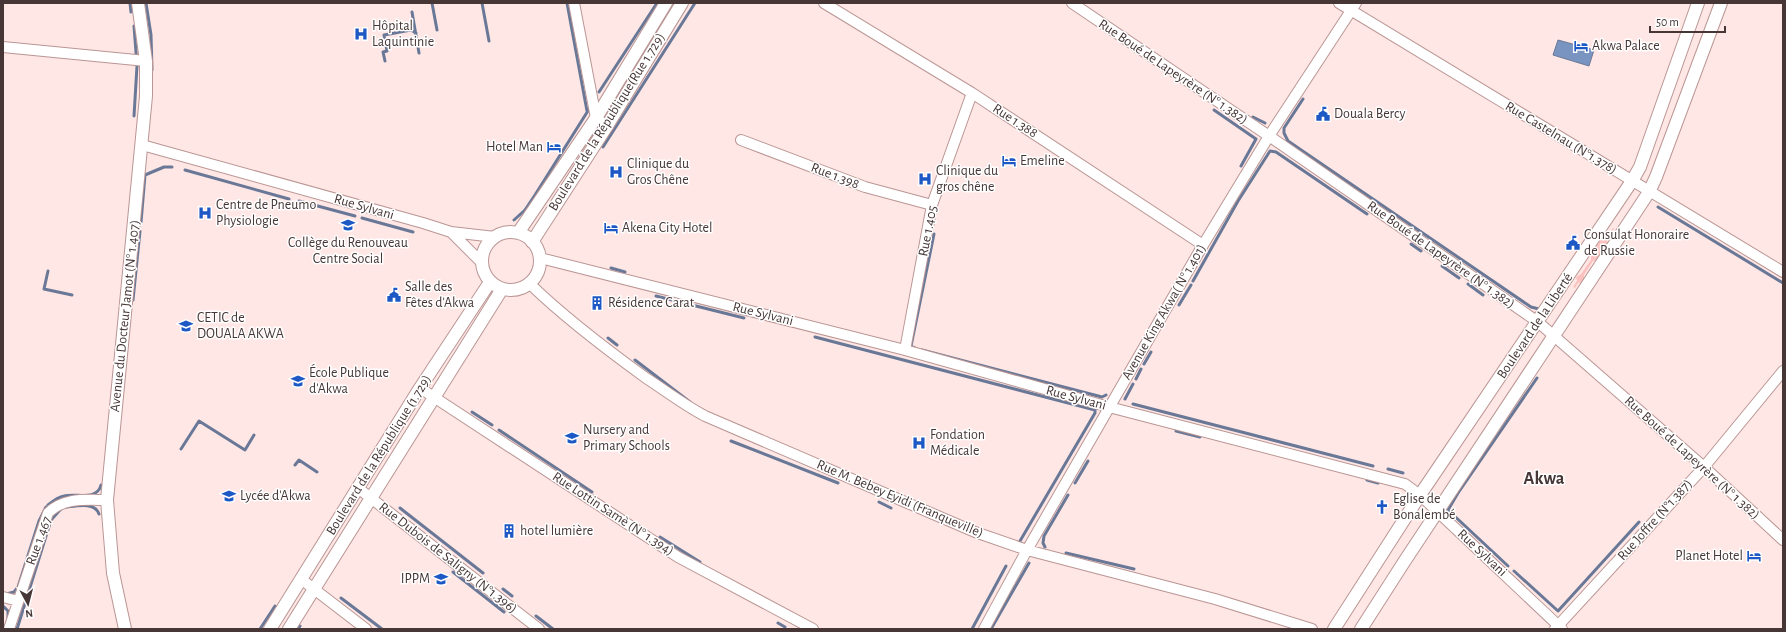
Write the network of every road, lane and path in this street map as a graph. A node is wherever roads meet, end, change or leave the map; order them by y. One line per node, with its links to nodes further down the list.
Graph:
1 (138, 3): 12 (main road, Avenue du Docteur Jamot (N° 1.407))
2 (574, 3): 14 (street)
3 (666, 3): 14 (main road, Boulevard de la République(Rue 1.729))
4 (682, 3): 15 (main road, Boulevard de la République(Rue 1.729))
5 (824, 3): 13 (street, Rue 1.388)
6 (1072, 3): 16 (street, Rue Boué de Lapeyrère (N° 1.382))
7 (1339, 3): 10 (street, Rue Castelnau (N°1.378))
8 (1698, 3): 19 (main road, Boulevard de la Liberté)
9 (1721, 3): 20 (main road, Boulevard de la Liberté)
10 (1354, 7): 16 (street, Avenue King Akwa( N° 1.401)); 19 (street, Rue Castelnau (N°1.378))
11 (3, 47): 12 (street)
12 (146, 61): 18 (main road, Avenue du Docteur Jamot (N° 1.407))
13 (972, 93): 21 (street, Rue 1.405); 26 (street, Rue 1.388)
14 (596, 118): 15 (street); 23 (main road, Boulevard de la République(Rue 1.729))
15 (607, 126): 25 (main road, Boulevard de la République(Rue 1.729))
16 (1269, 136): 26 (street, Avenue King Akwa( N° 1.401)); 33 (street, Rue Boué de Lapeyrère (N° 1.382))
17 (741, 140): 21 (street, Rue 1.398)
18 (142, 145): 22 (street, Rue Sylvani); 44 (main road, Avenue du Docteur Jamot (N° 1.407))
19 (1632, 181): 20 (street, Rue Castelnau (N°1.378)); 33 (main road, Boulevard de la Liberté)
20 (1649, 192): 29 (street, Rue Castelnau (N°1.378)); 34 (main road, Boulevard de la Liberté)
21 (932, 205): 35 (street, Rue 1.405)
22 (451, 232): 24 (street); 28 (street, Rue Sylvani)
23 (518, 233): 24 (main road); 25 (main road)
24 (495, 237): 28 (main road)
25 (532, 242): 27 (main road)
26 (1203, 245): 39 (street, Avenue King Akwa( N° 1.401))
27 (540, 258): 31 (main road); 35 (street, Rue Sylvani)
28 (482, 263): 30 (main road)
29 (1783, 272)
30 (490, 282): 32 (main road); 37 (main road, Boulevard de la République (1.729))
31 (530, 284): 32 (main road); 47 (street, Rue M. Bebey Eyidi (Franqueville))
32 (502, 289): 38 (main road, Boulevard de la République (1.729))
33 (1538, 322): 34 (street, Rue Boué de Lapeyrère (N° 1.382)); 42 (main road, Boulevard de la Liberté)
34 (1554, 335): 40 (street, Rue Boué de Lapeyrère (N° 1.382)); 45 (main road, Boulevard de la Liberté)
35 (905, 350): 39 (street, Rue Sylvani)
36 (1783, 371): 40 (street, Rue Joffre (N°1.387))
37 (420, 388): 38 (street, Rue Lottin Samè (N° 1.394)); 41 (main road, Boulevard de la République (1.729))
38 (435, 397): 43 (main road, Boulevard de la République (1.729)); 59 (street, Rue Lottin Samè (N° 1.394))
39 (1109, 407): 42 (street, Rue Sylvani); 47 (street, Avenue King Akwa( N° 1.401))
40 (1704, 466): 46 (street, Rue Boué de Lapeyrère (N° 1.382)); 52 (street, Rue Joffre (N°1.387))
41 (358, 488): 43 (street, Rue Dubois de Saligny (N°1.396)); 48 (main road, Boulevard de la République (1.729))
42 (1420, 495): 45 (street, Rue Sylvani); 62 (main road, Boulevard de la Liberté)
43 (371, 498): 49 (main road, Boulevard de la République (1.729)); 58 (street, Rue Dubois de Saligny (N°1.396))
44 (107, 500): 51 (street, Rue 1.467); 54 (main road, Avenue du Docteur Jamot (N° 1.407))
45 (1438, 512): 52 (street, Rue Sylvani); 63 (main road, Boulevard de la Liberté)
46 (1783, 540)
47 (1027, 550): 60 (street, Avenue King Akwa( N° 1.401)); 61 (street, Rue M. Bebey Eyidi (Franqueville))
48 (301, 579): 49 (street); 55 (main road, Boulevard de la République (1.729))
49 (313, 589): 56 (main road, Boulevard de la République (1.729)); 57 (street)
50 (3, 597): 51 (street)
51 (18, 601): 53 (street, Rue 1.467)
52 (1558, 628)
53 (10, 629)
54 (125, 629)
55 (270, 629)
56 (289, 629)
57 (366, 629)
58 (539, 629)
59 (813, 629)
60 (984, 629)
61 (1312, 629)
62 (1334, 629)
63 (1361, 629)

